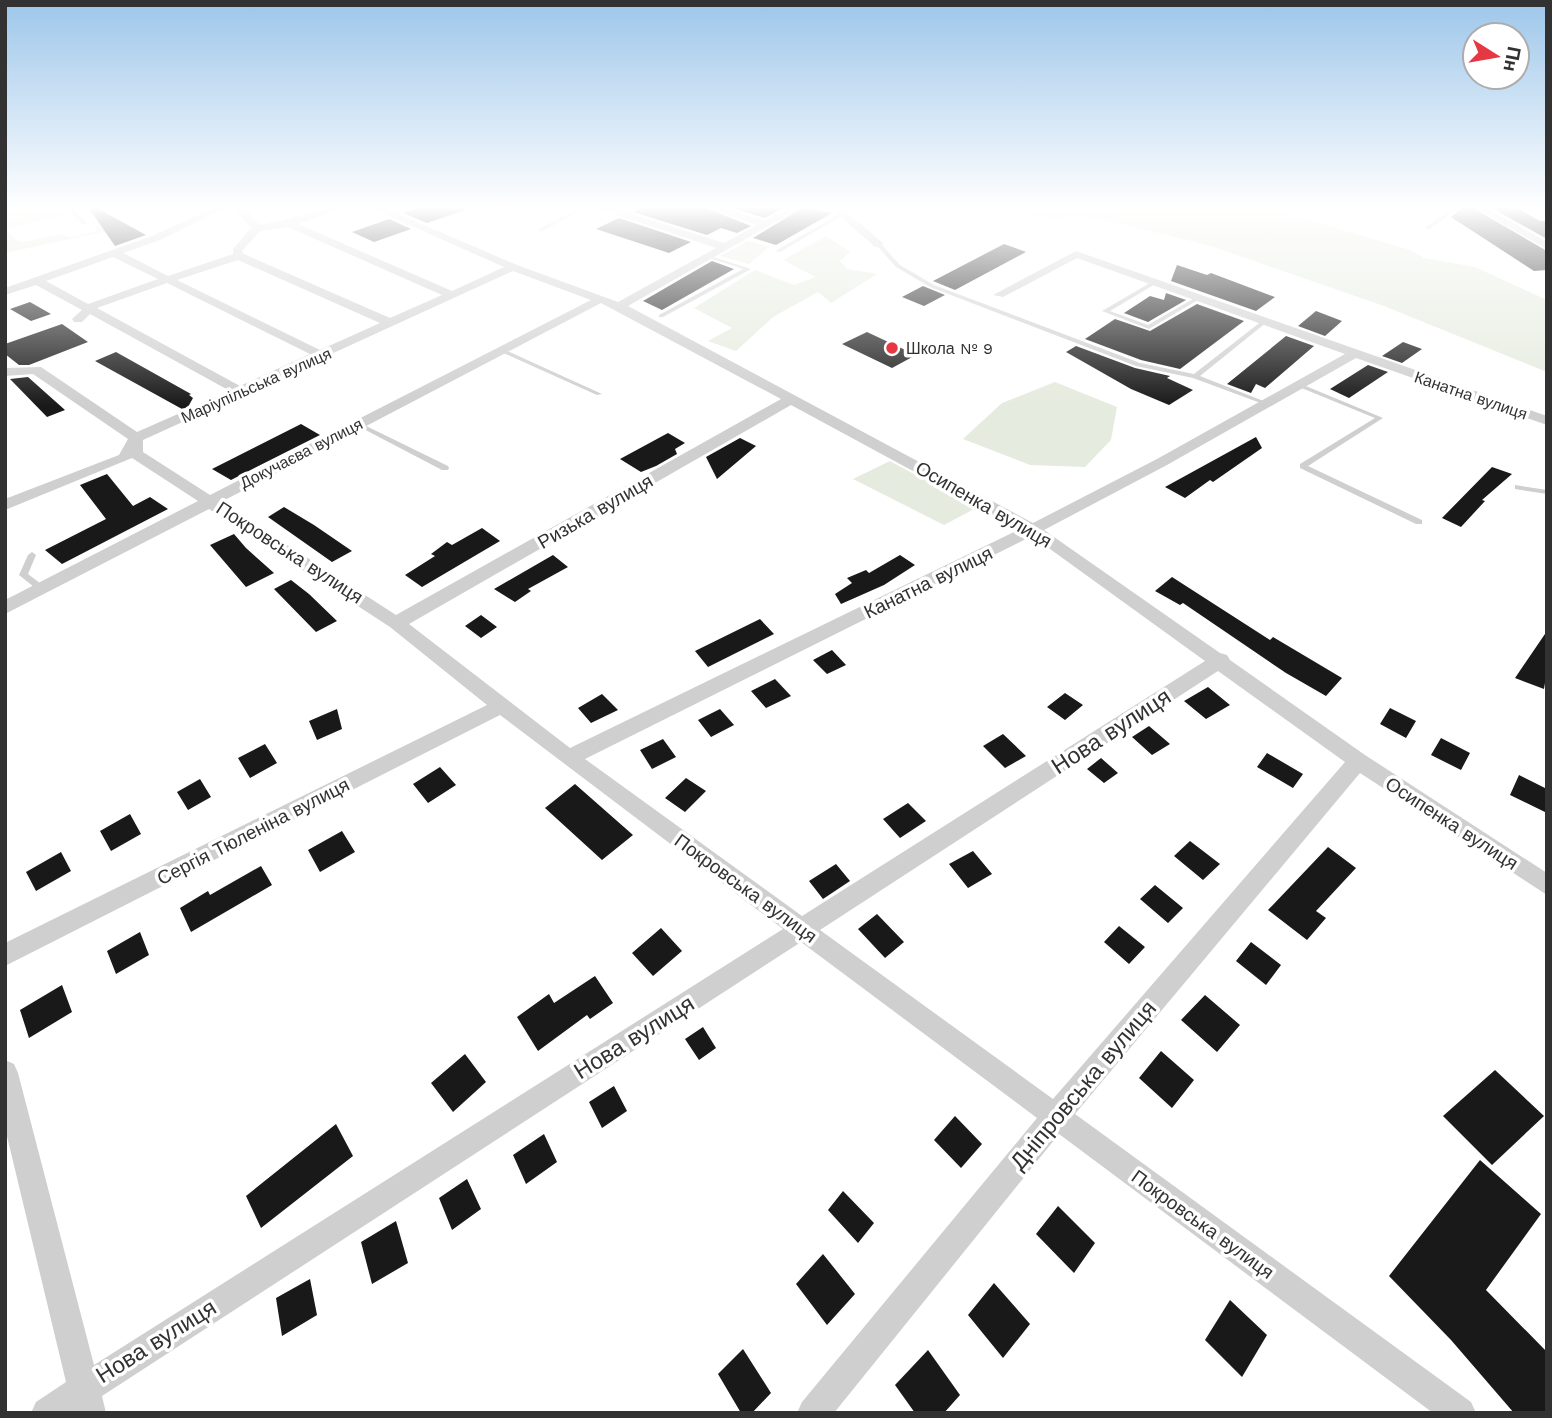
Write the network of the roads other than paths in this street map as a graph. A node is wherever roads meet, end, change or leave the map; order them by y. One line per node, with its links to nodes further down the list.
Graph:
1 (61, 273): 13 (street)
2 (151, 273): 14 (street)
3 (188, 273): 14 (street)
4 (278, 273): 26 (street)
5 (402, 273): 17 (street)
6 (500, 273): 17 (street, Маріупільська вулиця)
7 (529, 273): 20 (street, Осипенка вулиця)
8 (678, 273): 21 (street)
9 (740, 273): 23 (lane)
10 (910, 273): 31 (lane)
11 (1040, 273): 18 (street, Канатна вулиця)
12 (1130, 273): 15 (street, Канатна вулиця)
13 (38, 281): 16 (street); 22 (street)
14 (165, 281): 22 (street); 29 (street)
15 (1155, 282): 19 (street, Канатна вулиця); 19 (lane)
16 (5, 292)
17 (452, 295): 26 (street, Маріупільська вулиця)
18 (999, 295)
19 (1200, 297): 25 (street, Канатна вулиця)
20 (599, 300): 21 (street, Осипенка вулиця); 27 (street, Докучаєва вулиця)
21 (619, 306): 35 (street, Осипенка вулиця)
22 (89, 308): 24 (street); 33 (street)
23 (661, 316)
24 (78, 319)
25 (1265, 321): 28 (street, Канатна вулиця); 31 (lane)
26 (390, 323): 29 (street, Маріупільська вулиця)
27 (501, 350): 34 (lane); 38 (street, Докучаєва вулиця)
28 (1355, 353): 32 (street, Канатна вулиця); 37 (street, Канатна вулиця)
29 (321, 355): 33 (street, Маріупільська вулиця)
30 (5, 372): 39 (street, Покровська вулиця)
31 (1195, 376): 36 (lane)
32 (1301, 386): 36 (street, Канатна вулиця); 45 (lane)
33 (242, 392): 39 (street, Маріупільська вулиця)
34 (599, 394)
35 (793, 398): 46 (street, Осипенка вулиця); 50 (street, Ризька вулиця)
36 (1268, 404): 46 (street, Канатна вулиця)
37 (1547, 421)
38 (358, 424): 40 (lane); 43 (street, Докучаєва вулиця)
39 (136, 438): 43 (street, Покровська вулиця); 44 (street, Маріупільська вулиця)
40 (445, 468)
41 (1518, 487): 42 (lane)
42 (1547, 492)
43 (209, 500): 48 (street, Докучаєва вулиця); 50 (street, Покровська вулиця)
44 (5, 505)
45 (1419, 522)
46 (1034, 530): 51 (street, Осипенка вулиця); 53 (street, Канатна вулиця)
47 (32, 555): 48 (lane)
48 (42, 589): 49 (street, Докучаєва вулиця)
49 (5, 608)
50 (397, 623): 52 (street, Покровська вулиця)
51 (1221, 660): 54 (street, Осипенка вулиця); 56 (street, Нова вулиця)
52 (500, 707): 53 (street, Покровська вулиця); 57 (street, Сергія Тюленіна вулиця)
53 (568, 758): 56 (street, Покровська вулиця)
54 (1358, 761): 55 (street, Осипенка вулиця); 59 (street, Дніпровська вулиця)
55 (1547, 885)
56 (803, 929): 59 (street, Покровська вулиця); 60 (street, Нова вулиця)
57 (5, 955)
58 (5, 1073): 60 (street)
59 (1056, 1116): 62 (street, Дніпровська вулиця); 63 (street, Покровська вулиця)
60 (87, 1400): 61 (street, Нова вулиця)
61 (47, 1413)
62 (813, 1413)
63 (1460, 1413)

